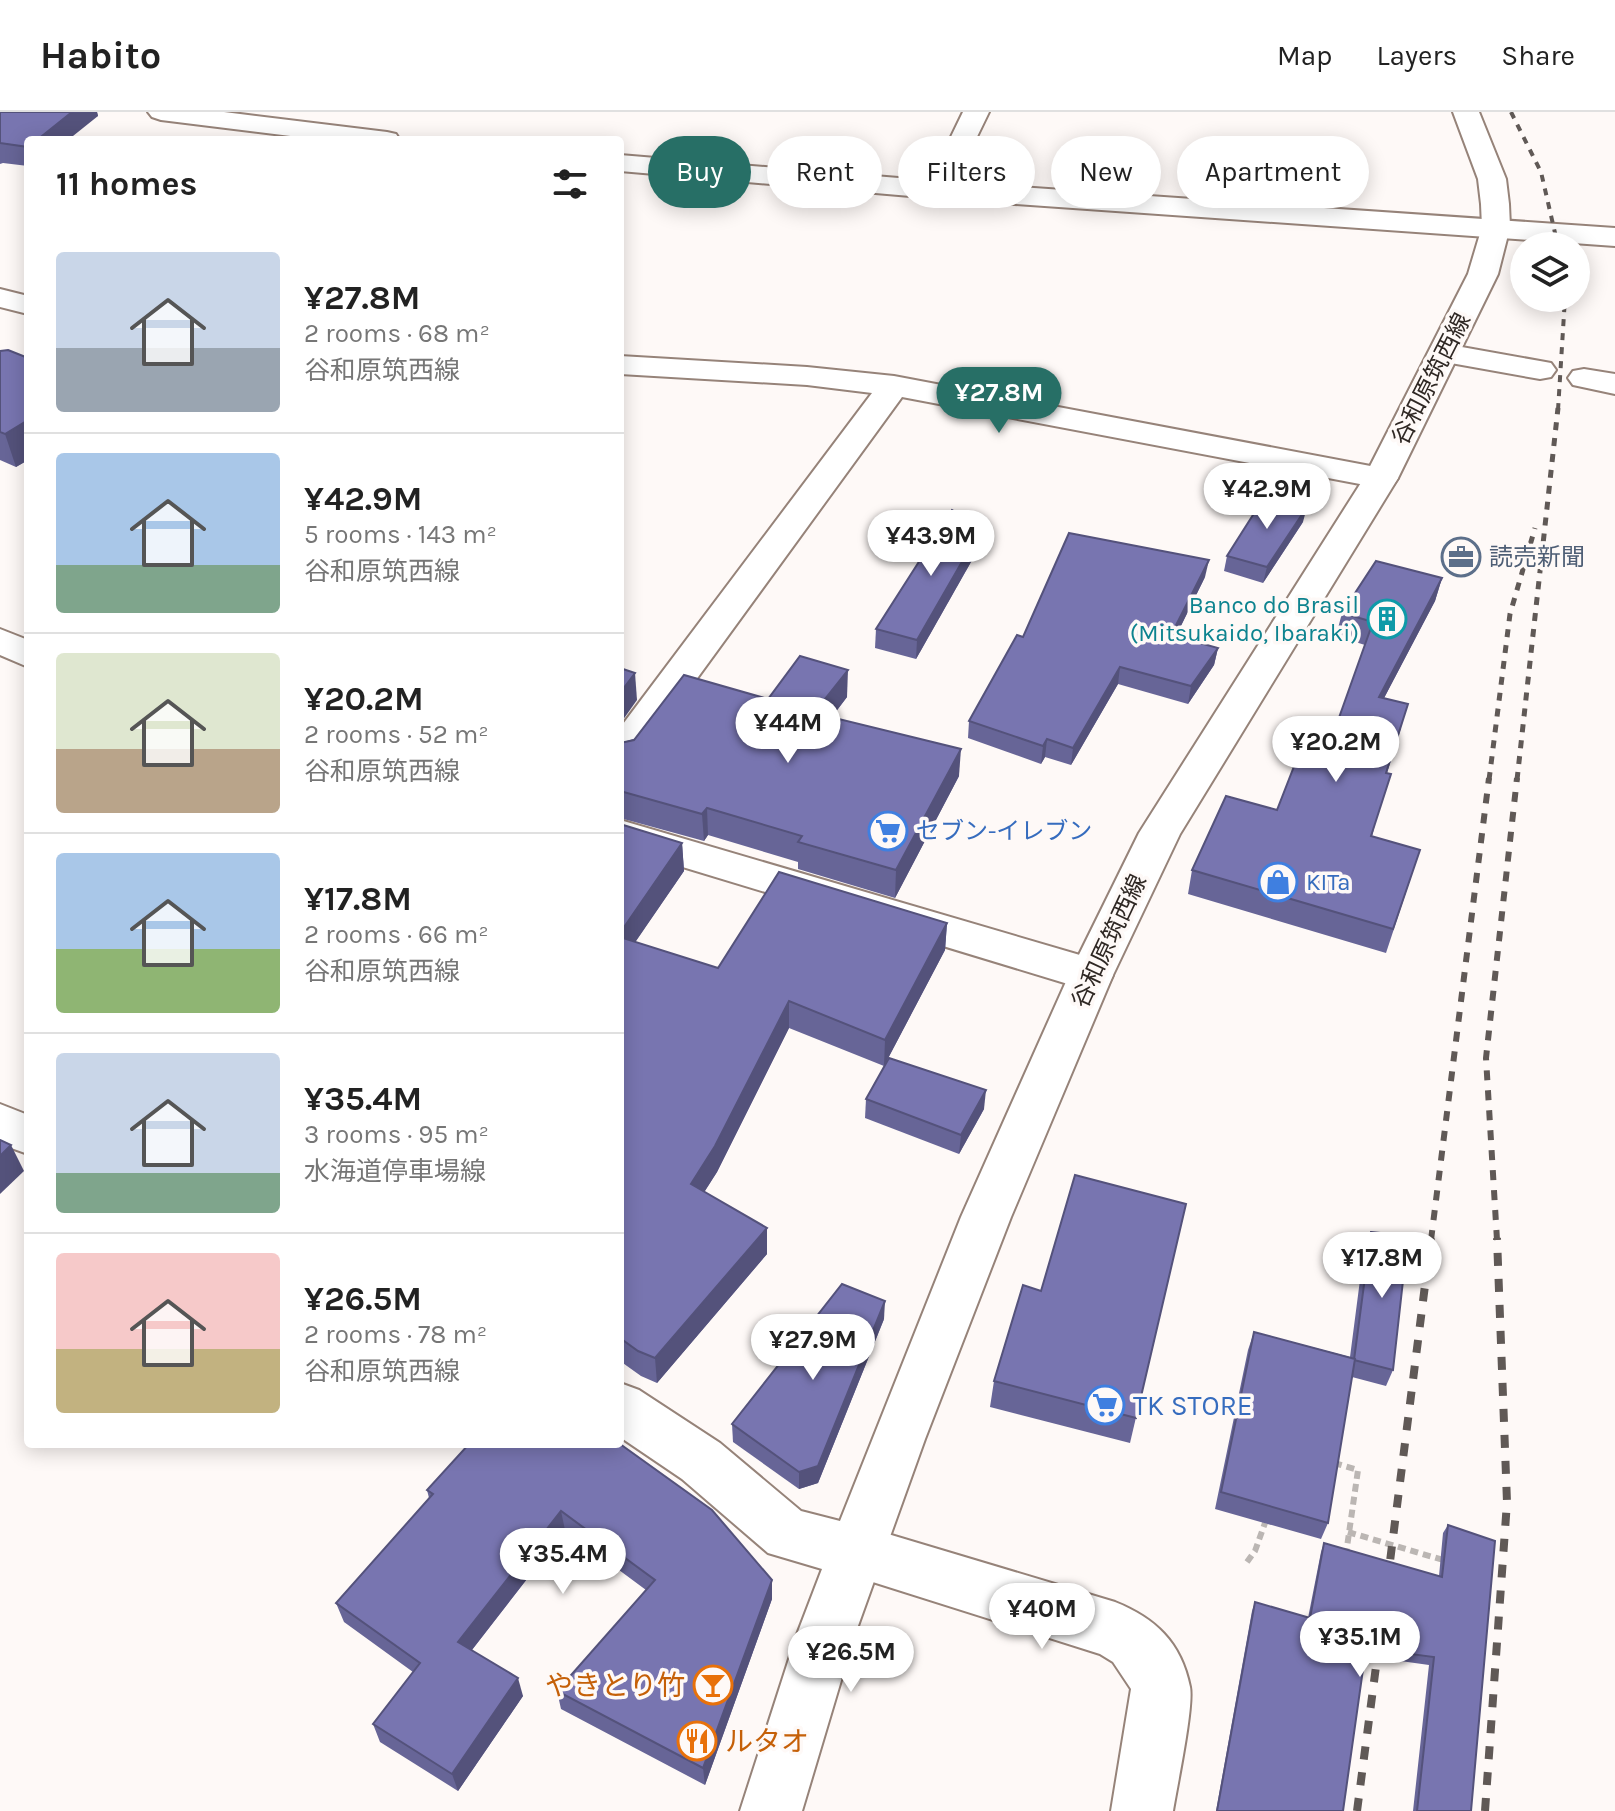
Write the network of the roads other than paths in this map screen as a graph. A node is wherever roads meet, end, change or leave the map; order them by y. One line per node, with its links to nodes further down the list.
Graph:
1 (161, 112): 5 (street)
2 (314, 112): 5 (street)
3 (976, 112): 7 (street)
4 (1466, 112): 11 (street, 谷和原筑西線)
5 (290, 129): 6 (street)
6 (352, 136)
7 (964, 136)
8 (631, 172): 9 (street)
9 (898, 188)
10 (1035, 195): 11 (street)
11 (1496, 227): 12 (street); 15 (street, 谷和原筑西線)
12 (1615, 237)
13 (0, 298): 14 (street)
14 (24, 304)
15 (1445, 353): 17 (street); 19 (street, 谷和原筑西線)
16 (624, 365): 18 (street)
17 (1540, 370)
18 (894, 386): 19 (street); 20 (street)
19 (1381, 478): 22 (street, 谷和原筑西線)
20 (624, 751)
21 (624, 835): 22 (street)
22 (1091, 975): 26 (street, 谷和原筑西線)
23 (0, 1123): 24 (street)
24 (24, 1133)
25 (624, 1410): 26 (street)
26 (858, 1552): 27 (street, 谷和原筑西線); 28 (street)
27 (771, 1811)
28 (1142, 1811)

